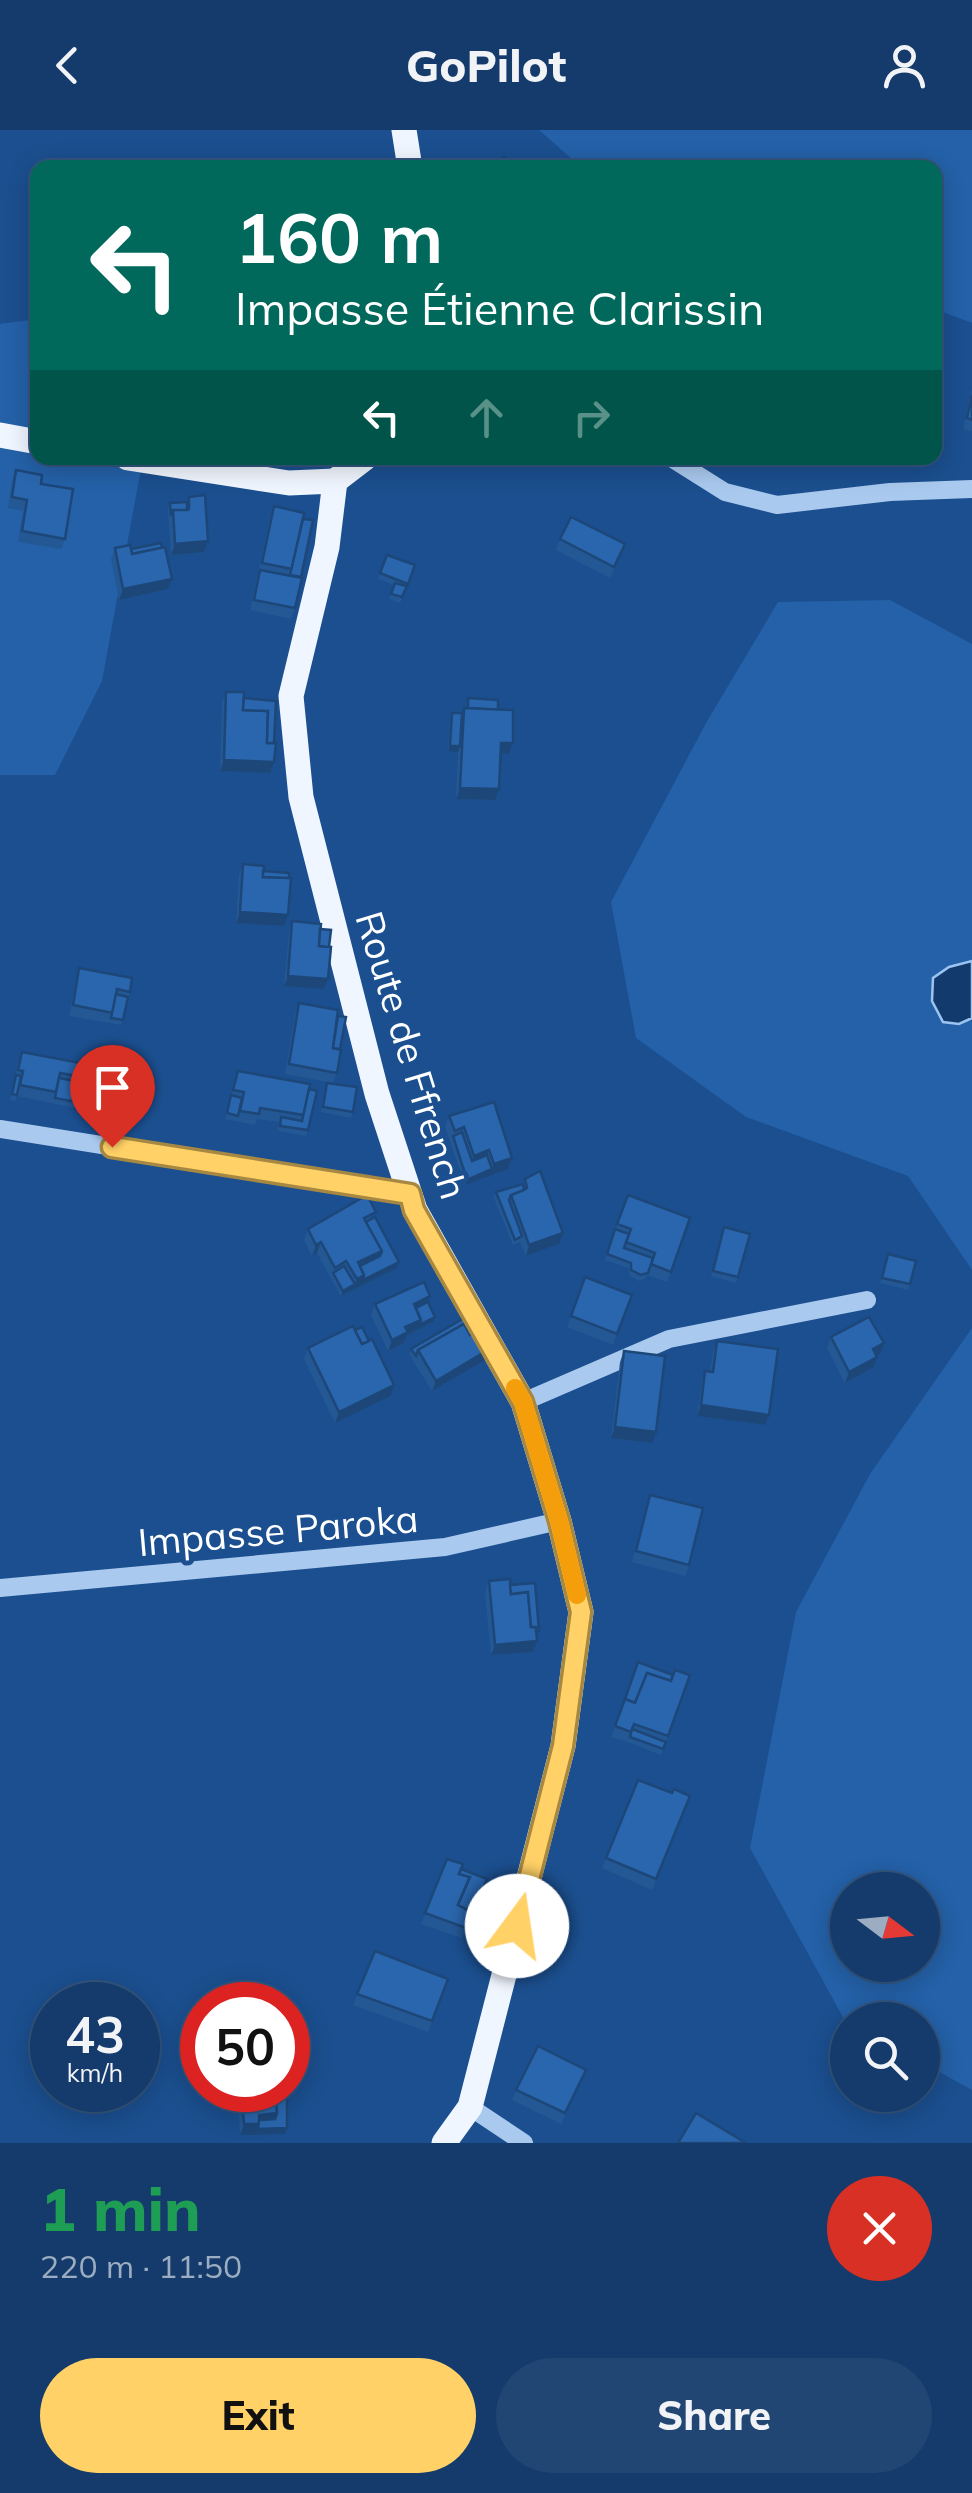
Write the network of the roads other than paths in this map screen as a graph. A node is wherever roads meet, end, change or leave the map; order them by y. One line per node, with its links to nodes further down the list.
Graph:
1 (404, 130): 2 (main road)
2 (409, 160)
3 (0, 435): 4 (main road)
4 (30, 441)
5 (173, 465): 8 (main road)
6 (356, 465): 8 (main road)
7 (682, 465): 9 (street)
8 (335, 482): 11 (main road, Route de Ffrench)
9 (972, 489)
10 (0, 1129): 11 (street)
11 (410, 1194): 13 (main road, Route de Ffrench)
12 (867, 1300): 13 (street)
13 (523, 1402): 14 (main road, Route de Ffrench)
14 (559, 1521): 15 (street, Impasse Paroka); 16 (main road, Route de Ffrench)
15 (0, 1588)
16 (470, 2106): 17 (main road, Route de Ffrench); 18 (street)
17 (444, 2143)
18 (524, 2143)

